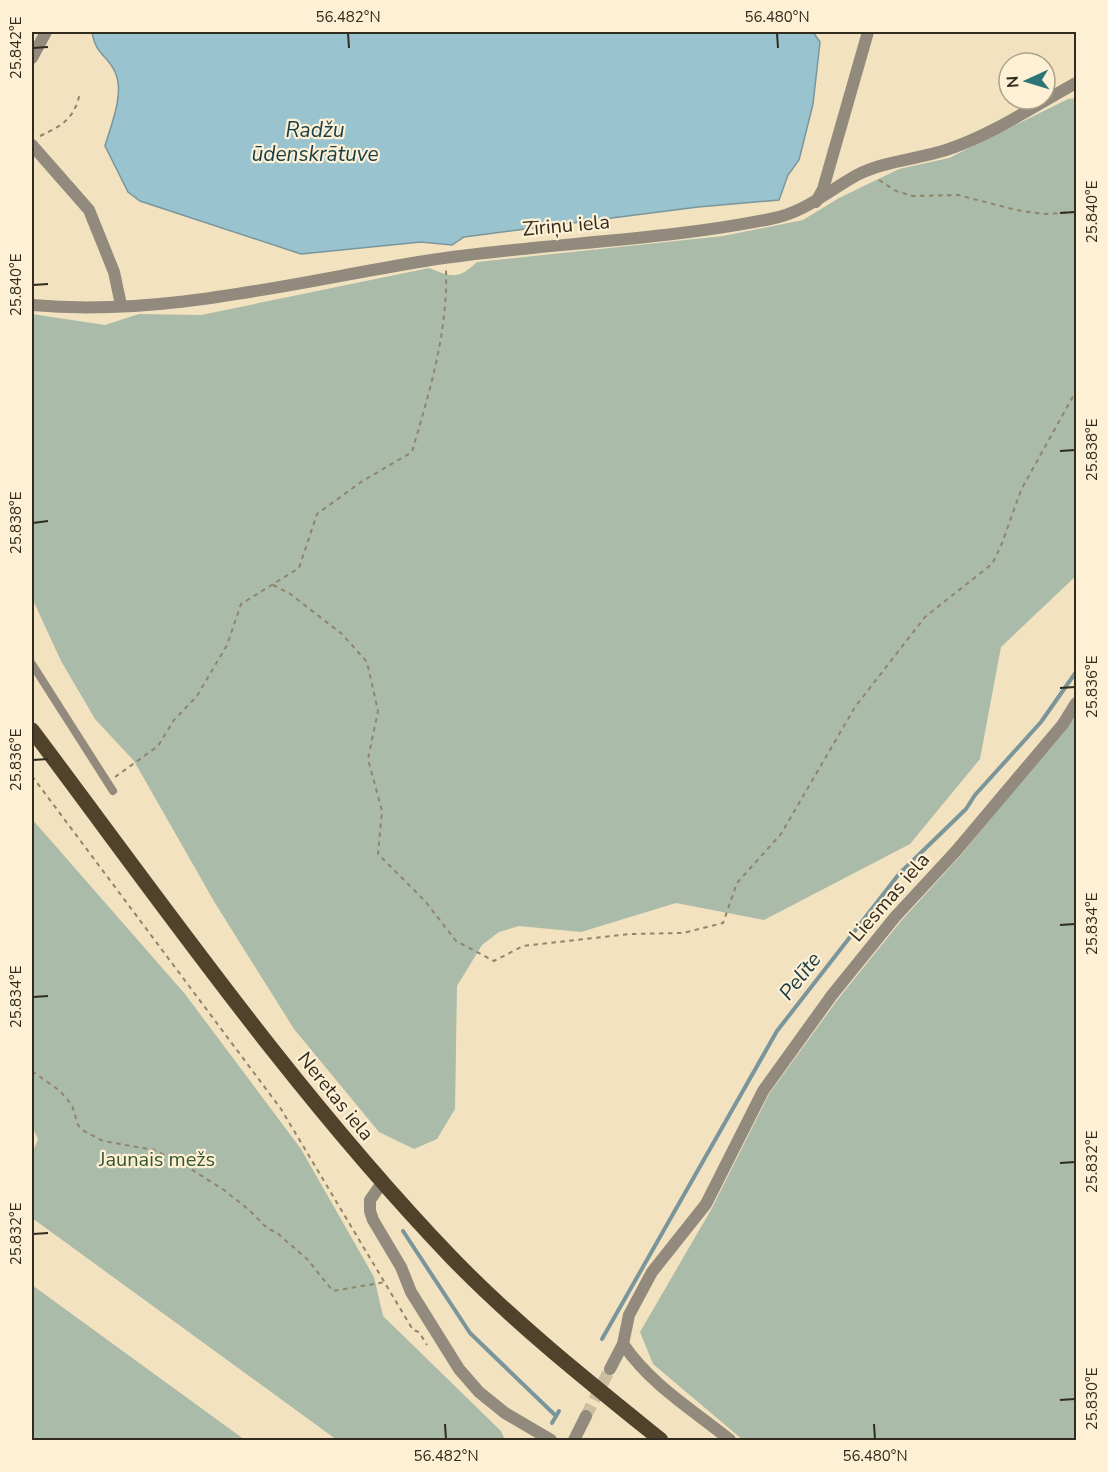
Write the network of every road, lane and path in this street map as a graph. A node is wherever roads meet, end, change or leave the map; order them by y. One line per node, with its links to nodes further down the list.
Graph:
1 (46, 32): 3 (street)
2 (868, 32): 9 (street)
3 (32, 58)
4 (1077, 83): 8 (street, Zīriņu iela)
5 (80, 93): 6 (path)
6 (32, 135)
7 (32, 145): 13 (street)
8 (859, 174): 9 (street, Zīriņu iela); 10 (path)
9 (815, 203): 11 (street, Zīriņu iela)
10 (1077, 212)
11 (446, 258): 13 (street, Zīriņu iela); 15 (path)
12 (32, 305): 13 (street, Zīriņu iela)
13 (121, 305)
14 (1077, 391): 15 (path)
15 (273, 585): 20 (path)
16 (32, 664): 21 (lane)
17 (1077, 703): 25 (street, Liesmas iela)
18 (32, 730): 23 (main road, Neretas iela)
19 (32, 776): 24 (path)
20 (115, 777)
21 (113, 791)
22 (32, 1071): 24 (path)
23 (382, 1183): 29 (street); 31 (main road, Neretas iela)
24 (385, 1282): 26 (path)
25 (622, 1344): 27 (street, Liesmas iela); 32 (street)
26 (427, 1345)
27 (610, 1369)
28 (586, 1416): 30 (street)
29 (551, 1440)
30 (574, 1440)
31 (661, 1440)
32 (730, 1440)

